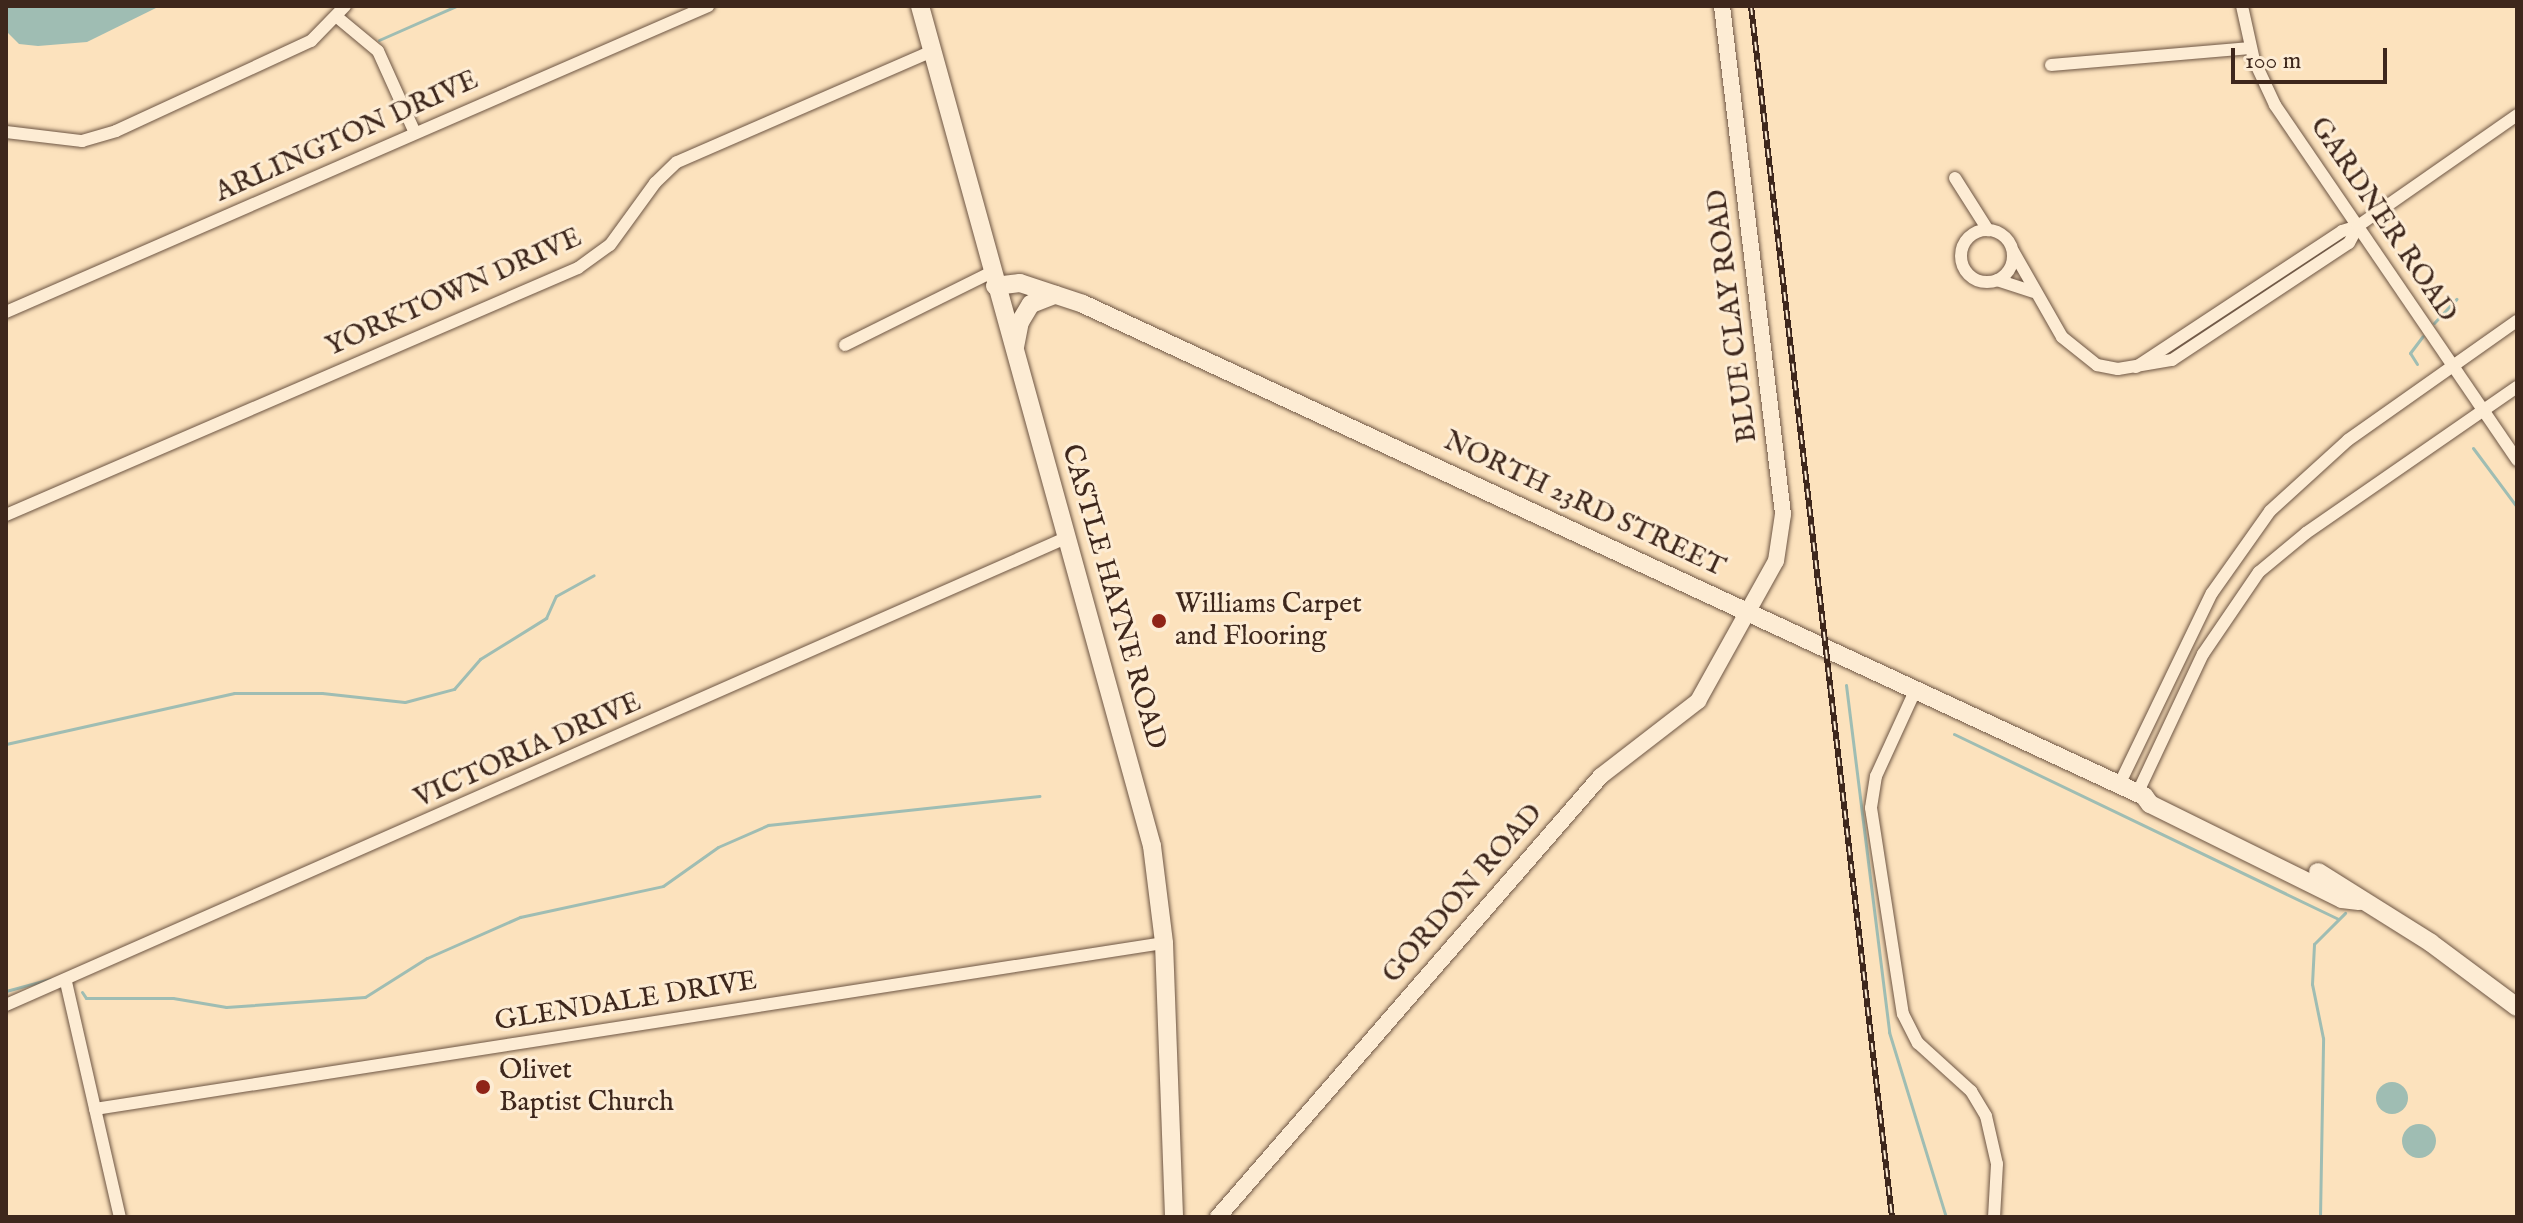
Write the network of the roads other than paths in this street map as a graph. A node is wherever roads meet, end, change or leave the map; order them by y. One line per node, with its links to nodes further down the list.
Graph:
1 (708, 6): 12 (street, ARLINGTON DRIVE)
2 (920, 6): 8 (main road, CASTLE HAYNE ROAD)
3 (1722, 6): 31 (street, BLUE CLAY ROAD)
4 (2242, 6): 7 (street, GARDNER ROAD)
5 (2250, 6): 7 (street)
6 (341, 11): 11 (street); 12 (street)
7 (2249, 42): 9 (street); 14 (street, GARDNER ROAD)
8 (932, 51): 17 (main road, CASTLE HAYNE ROAD); 29 (street, YORKTOWN DRIVE)
9 (2051, 65)
10 (2517, 115): 14 (street)
11 (6, 132)
12 (415, 133): 21 (street, ARLINGTON DRIVE)
13 (1955, 178): 15 (street)
14 (2358, 226): 19 (street); 25 (street, GARDNER ROAD)
15 (1988, 230): 16 (street); 18 (street)
16 (2013, 251): 18 (street); 19 (street)
17 (994, 279): 20 (main road, NORTH 23RD STREET); 23 (street); 24 (main road, CASTLE HAYNE ROAD)
18 (1997, 280): 19 (street)
19 (2033, 292)
20 (1063, 296): 24 (main road); 31 (main road, NORTH 23RD STREET)
21 (6, 312)
22 (2517, 321): 25 (street)
23 (845, 345)
24 (1014, 354): 30 (main road, CASTLE HAYNE ROAD)
25 (2453, 366): 27 (street, GARDNER ROAD); 33 (street)
26 (2517, 387): 27 (street)
27 (2483, 410): 28 (street, GARDNER ROAD); 34 (street)
28 (2517, 460)
29 (6, 515)
30 (1068, 537): 35 (main road, CASTLE HAYNE ROAD); 36 (street, VICTORIA DRIVE)
31 (1748, 612): 32 (main road, NORTH 23RD STREET); 42 (street, GORDON ROAD)
32 (1915, 691): 33 (main road, NORTH 23RD STREET); 43 (street)
33 (2119, 785): 34 (main road, NORTH 23RD STREET)
34 (2141, 795): 38 (main road, NORTH 23RD STREET)
35 (1164, 943): 39 (street, GLENDALE DRIVE); 41 (main road, CASTLE HAYNE ROAD)
36 (66, 982): 37 (street, VICTORIA DRIVE); 39 (street)
37 (6, 1005)
38 (2517, 1007)
39 (95, 1109): 40 (street)
40 (120, 1217)
41 (1174, 1217)
42 (1218, 1217)
43 (1994, 1217)

